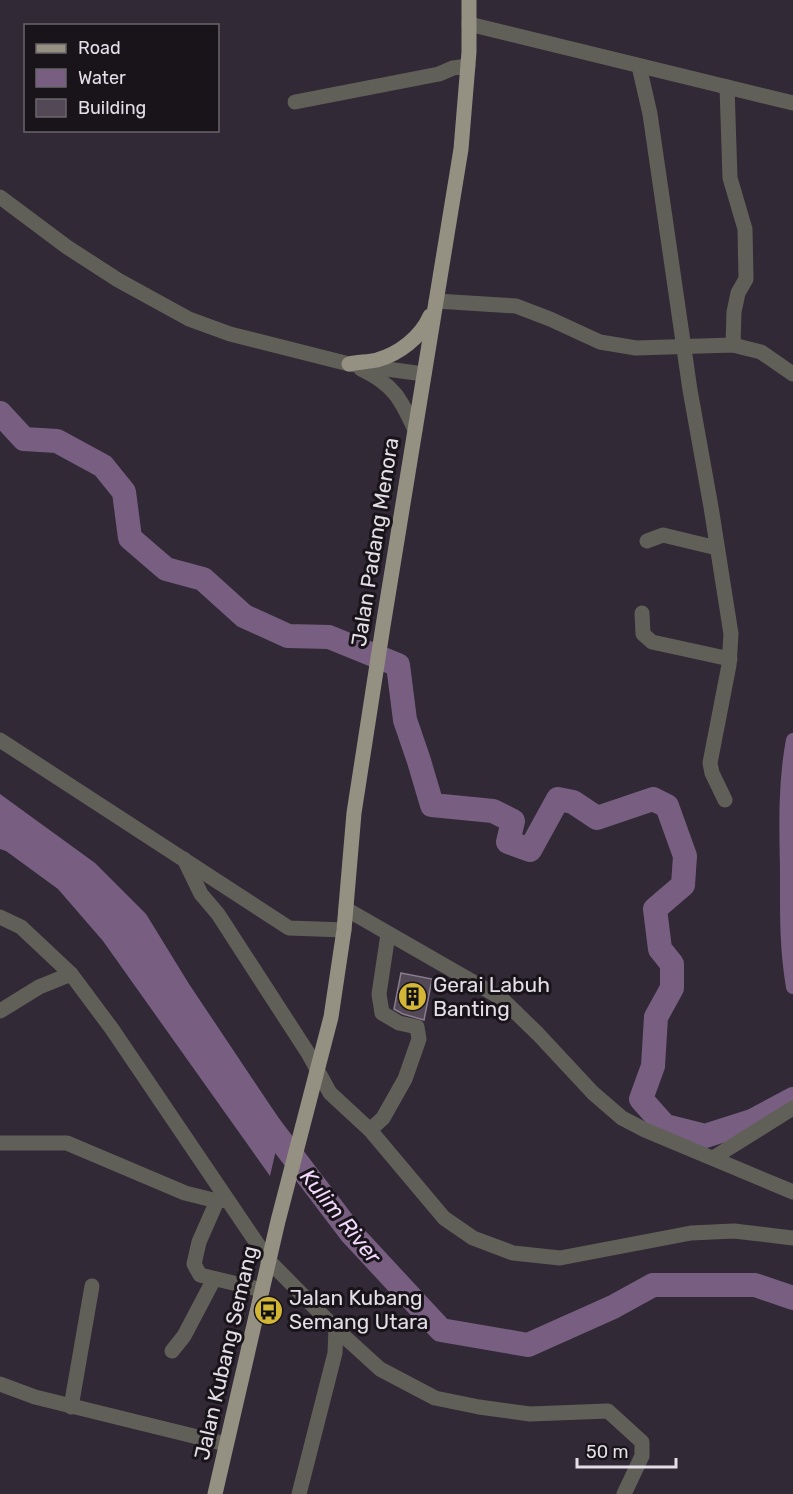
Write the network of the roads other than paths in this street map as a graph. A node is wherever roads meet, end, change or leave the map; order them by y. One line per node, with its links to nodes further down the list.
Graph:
1 (469, 0): 2 (main road, Jalan Padang Menora)
2 (469, 24): 3 (main road, Jalan Padang Menora); 4 (street)
3 (468, 66): 6 (street); 9 (main road, Jalan Padang Menora)
4 (639, 66): 5 (street); 11 (street)
5 (727, 87): 7 (street); 10 (street)
6 (295, 102)
7 (793, 103)
8 (0, 197): 12 (street)
9 (436, 301): 11 (street); 12 (main road); 13 (main road, Jalan Padang Menora)
10 (733, 345): 11 (street); 14 (street)
11 (684, 346): 17 (street)
12 (349, 363): 13 (street); 15 (street)
13 (424, 374): 15 (main road, Jalan Padang Menora)
14 (793, 374)
15 (415, 430): 23 (main road, Jalan Padang Menora)
16 (647, 541): 17 (street)
17 (717, 548): 19 (street)
18 (642, 613): 19 (street)
19 (730, 659): 21 (street)
20 (0, 740): 22 (street)
21 (725, 800)
22 (184, 860): 25 (street); 29 (street)
23 (346, 909): 25 (main road, Jalan Padang Menora); 26 (street)
24 (0, 917): 27 (street)
25 (344, 930): 29 (main road, Jalan Padang Menora)
26 (388, 934): 32 (street); 34 (street)
27 (71, 974): 28 (street); 36 (street)
28 (0, 1011)
29 (316, 1067): 30 (main road, Jalan Padang Menora); 32 (street)
30 (311, 1090): 38 (main road, Jalan Kubang Semang)
31 (793, 1108): 34 (street)
32 (370, 1130): 37 (street)
33 (0, 1143): 36 (street)
34 (713, 1158): 35 (street)
35 (793, 1192)
36 (222, 1201): 38 (street); 39 (street)
37 (793, 1238)
38 (269, 1261): 41 (main road, Jalan Kubang Semang); 42 (street)
39 (214, 1279): 41 (street); 43 (street)
40 (92, 1286): 45 (street)
41 (262, 1290): 46 (main road, Jalan Kubang Semang)
42 (336, 1329): 48 (street); 49 (street)
43 (172, 1351)
44 (0, 1384): 45 (street)
45 (71, 1407): 46 (street)
46 (226, 1444): 47 (main road, Jalan Kubang Semang)
47 (215, 1494)
48 (299, 1494)
49 (624, 1494)

